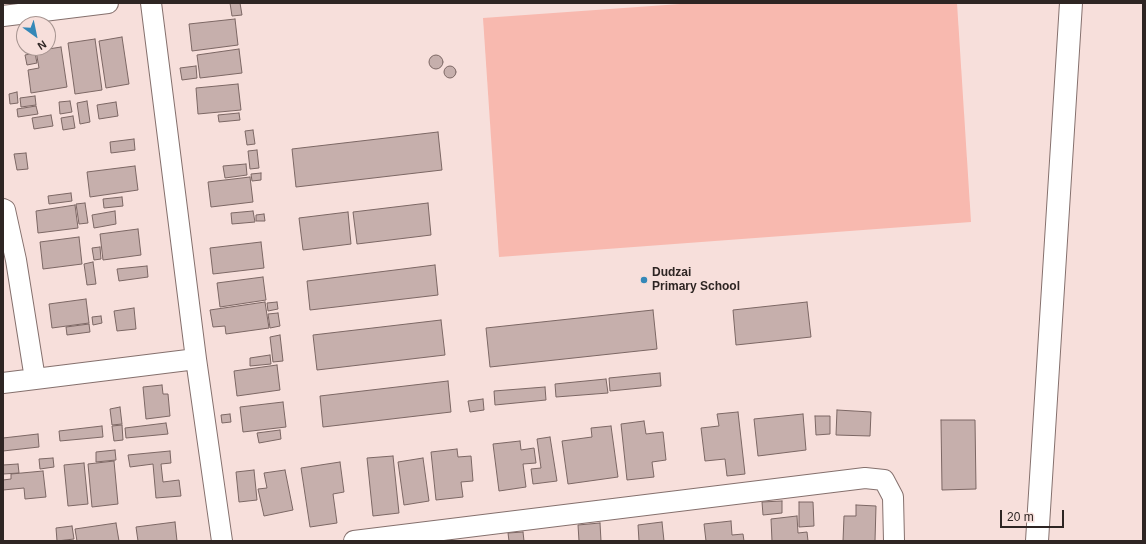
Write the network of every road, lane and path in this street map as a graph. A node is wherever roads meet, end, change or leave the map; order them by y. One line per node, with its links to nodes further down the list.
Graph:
1 (108, 3): 4 (street)
2 (151, 3): 6 (street)
3 (1070, 3): 12 (street)
4 (3, 16)
5 (3, 209): 7 (street)
6 (196, 359): 7 (street); 9 (street)
7 (35, 379): 8 (street)
8 (3, 383)
9 (222, 541)
10 (354, 541): 11 (street)
11 (894, 541)
12 (1038, 541)

